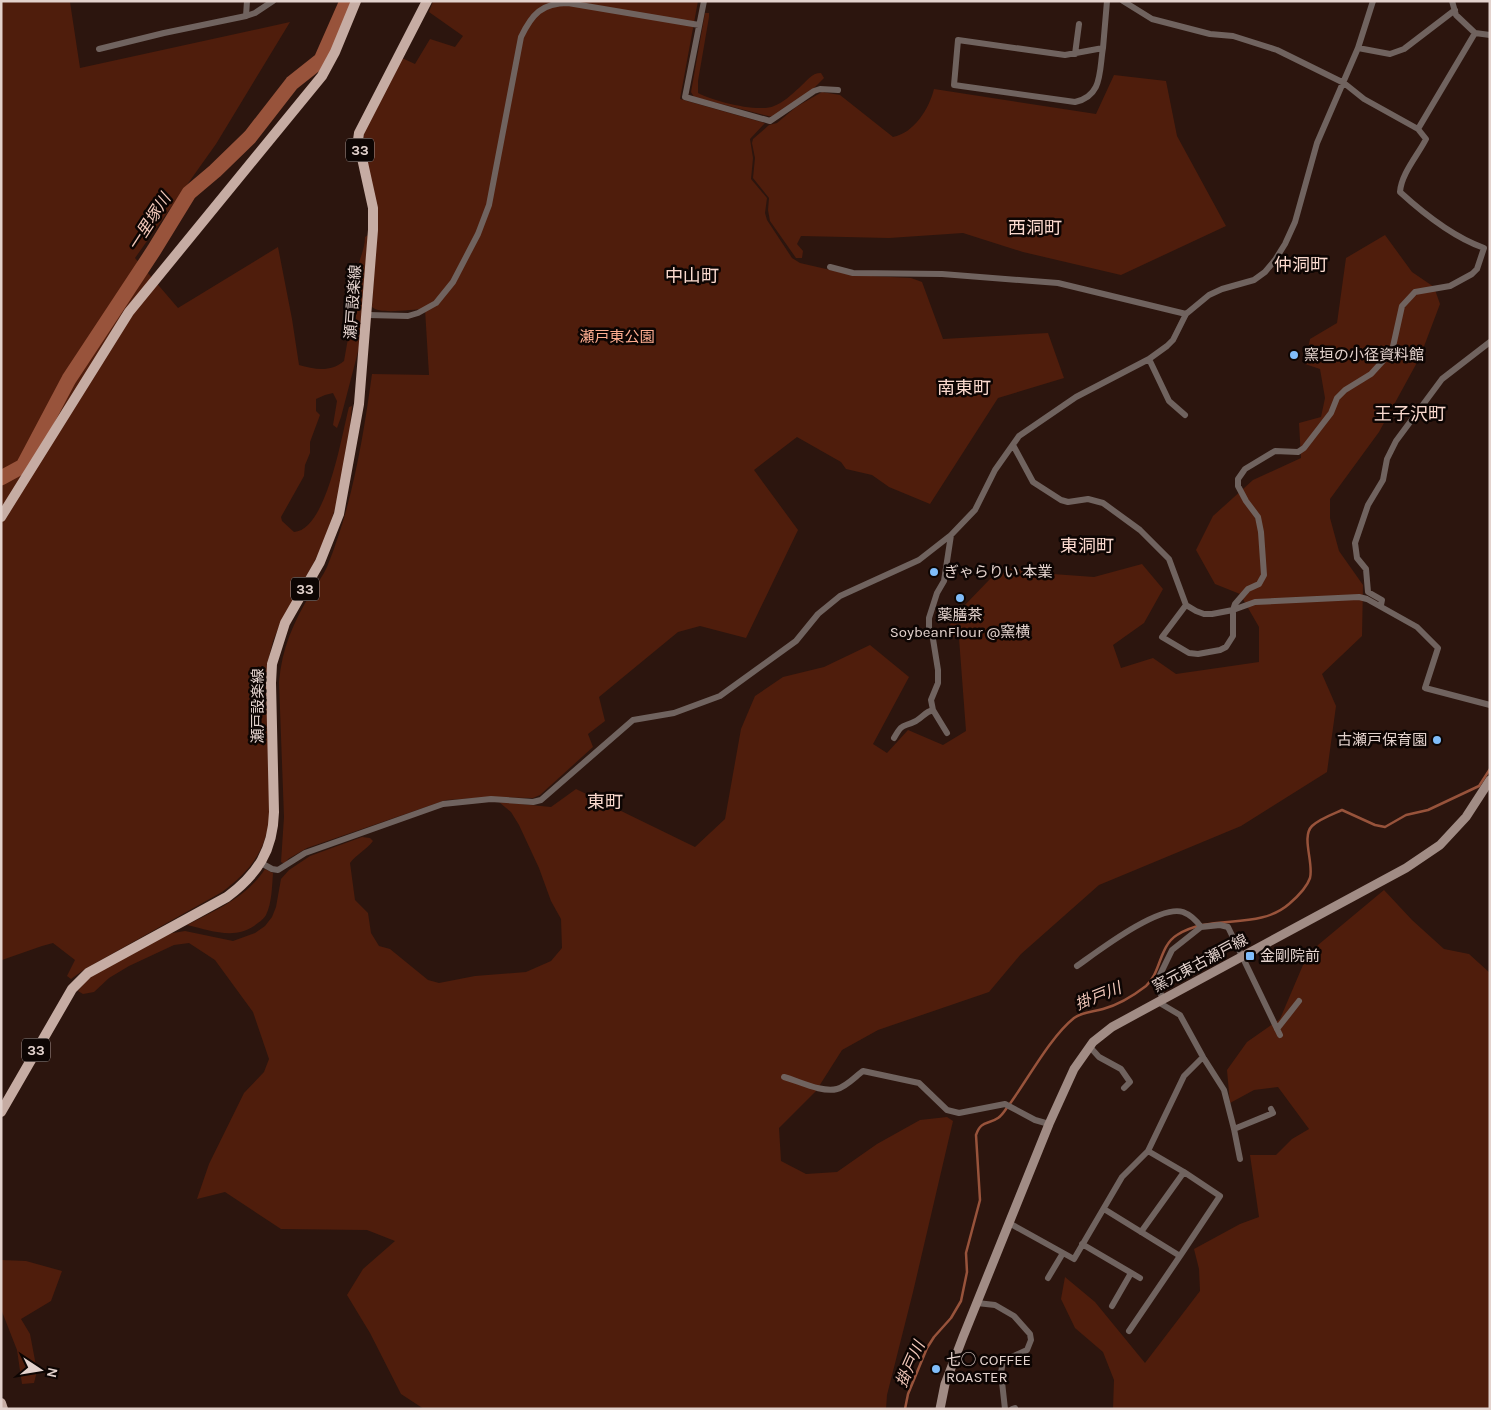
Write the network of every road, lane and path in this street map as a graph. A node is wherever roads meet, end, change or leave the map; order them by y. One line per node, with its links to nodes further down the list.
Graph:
1 (248, 1): 11 (street)
2 (273, 1): 11 (street)
3 (356, 1): 31 (main road)
4 (427, 1): 26 (main road, 瀬戸設楽線 / 33)
5 (704, 1): 13 (street)
6 (1107, 1): 16 (street)
7 (1123, 1): 20 (street)
8 (1373, 1): 17 (street)
9 (1452, 1): 10 (street)
10 (1455, 10): 14 (street); 17 (street)
11 (246, 16): 18 (street)
12 (1079, 24): 19 (street)
13 (699, 25): 21 (street); 26 (street)
14 (1475, 33): 15 (street); 22 (street)
15 (1490, 35)
16 (1103, 48): 19 (street); 19 (street)
17 (1358, 48): 20 (street)
18 (99, 49)
19 (1075, 54)
20 (1344, 83): 22 (street); 25 (street)
21 (838, 90)
22 (1418, 129): 23 (street)
23 (1487, 249): 35 (street)
24 (830, 267): 25 (street)
25 (1186, 314): 28 (street)
26 (368, 315): 41 (main road, 瀬戸設楽線 / 33)
27 (1490, 342): 34 (street)
28 (1149, 359): 29 (street); 30 (street)
29 (1185, 415)
30 (1014, 445): 32 (street); 33 (street)
31 (1, 516)
32 (951, 535): 37 (street); 41 (street)
33 (1186, 605): 35 (street); 35 (street)
34 (1381, 606): 35 (street); 36 (street)
35 (1233, 610)
36 (1488, 705)
37 (933, 710): 38 (street); 39 (street)
38 (947, 733)
39 (894, 738)
40 (1490, 780): 43 (main road, 窯元東古瀬戸線)
41 (261, 863): 52 (main road, 瀬戸設楽線 / 33)
42 (1200, 925): 43 (street); 44 (street); 45 (street)
43 (1242, 956): 45 (main road, 窯元東古瀬戸線); 46 (street)
44 (1077, 966)
45 (1160, 1000): 47 (main road, 窯元東古瀬戸線); 48 (street)
46 (1299, 1001)
47 (1090, 1047): 50 (street); 53 (main road, 窯元東古瀬戸線)
48 (1203, 1057): 54 (street); 55 (street)
49 (784, 1077): 53 (street)
50 (1124, 1088)
51 (1271, 1109): 54 (street)
52 (1, 1112)
53 (1049, 1124): 59 (main road, 窯元東古瀬戸線)
54 (1234, 1129): 56 (street)
55 (1148, 1151): 57 (street); 58 (street)
56 (1240, 1159)
57 (1184, 1172): 60 (street); 63 (street)
58 (1104, 1209): 60 (street); 61 (street)
59 (1009, 1223): 62 (street); 67 (main road, 窯元東古瀬戸線)
60 (1141, 1232): 63 (street)
61 (1082, 1244): 62 (street); 64 (street)
62 (1063, 1253): 65 (street)
63 (1180, 1256): 69 (street)
64 (1131, 1273): 66 (street); 68 (street)
65 (1048, 1278)
66 (1140, 1278)
67 (976, 1303): 72 (main road, 窯元東古瀬戸線); 73 (street)
68 (1112, 1306)
69 (1129, 1331)
70 (1, 1403): 71 (main road)
71 (3, 1409)
72 (940, 1409)
73 (1005, 1409)

